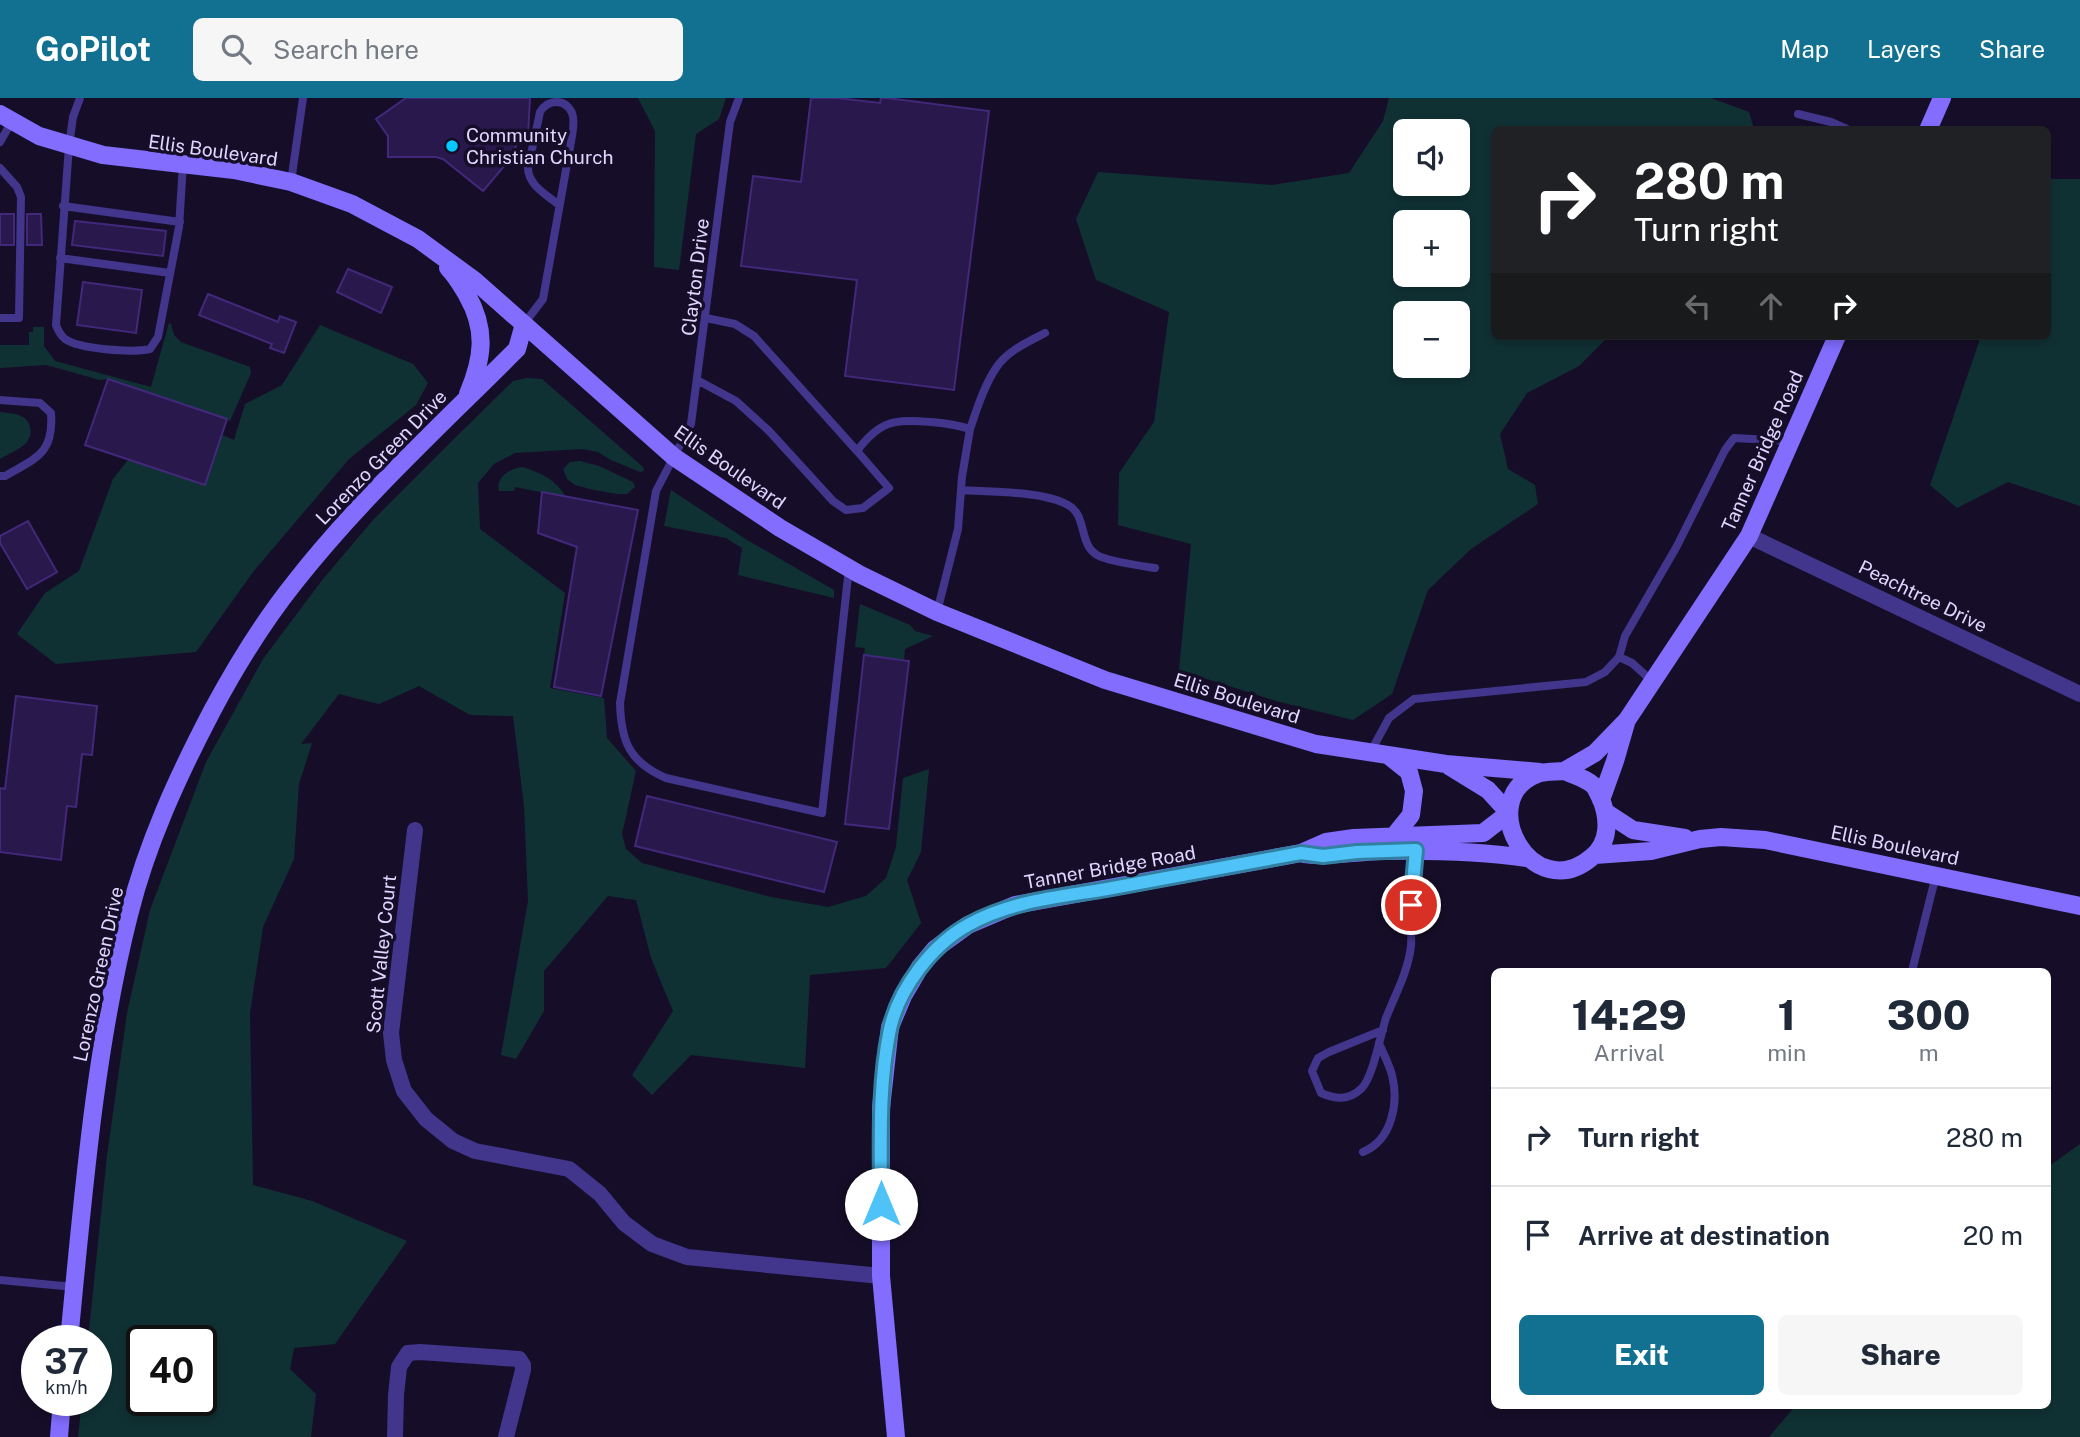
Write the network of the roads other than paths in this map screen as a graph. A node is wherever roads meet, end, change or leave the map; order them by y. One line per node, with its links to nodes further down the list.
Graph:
1 (80, 98): 10 (lane)
2 (303, 98): 13 (lane)
3 (739, 98): 21 (lane, Clayton Drive)
4 (1942, 98): 8 (main road)
5 (1798, 114): 7 (lane)
6 (6, 118): 9 (lane); 10 (main road, Ellis Boulevard)
7 (1840, 126)
8 (1930, 126)
9 (0, 142)
10 (69, 146): 11 (main road, Ellis Boulevard); 15 (lane)
11 (183, 164): 13 (main road, Ellis Boulevard); 16 (lane)
12 (0, 168): 20 (lane)
13 (291, 182): 17 (main road, Ellis Boulevard)
14 (559, 205): 14 (lane); 22 (lane)
15 (64, 206): 16 (lane); 18 (lane)
16 (180, 222): 19 (lane)
17 (418, 239): 22 (main road, Ellis Boulevard); 27 (main road)
18 (60, 258): 19 (lane); 19 (lane)
19 (170, 273)
20 (0, 318)
21 (706, 318): 25 (lane, Clayton Drive); 30 (lane)
22 (524, 324): 27 (main road, Lorenzo Green Drive); 31 (main road, Ellis Boulevard)
23 (1045, 332): 28 (lane)
24 (1835, 340): 29 (main road, Tanner Bridge Road)
25 (697, 380): 30 (lane); 31 (lane, Clayton Drive)
26 (0, 400): 32 (lane)
27 (451, 415): 64 (main road, Lorenzo Green Drive)
28 (970, 429): 30 (lane); 33 (lane)
29 (1791, 441): 34 (main road, Tanner Bridge Road); 38 (lane)
30 (857, 451)
31 (674, 457): 35 (main road, Ellis Boulevard); 35 (lane, Clayton Drive)
32 (0, 477)
33 (961, 490): 36 (lane); 37 (lane)
34 (1749, 536): 39 (main road, Tanner Bridge Road); 40 (street, Peachtree Drive)
35 (849, 568): 37 (main road, Ellis Boulevard)
36 (1155, 568)
37 (937, 611): 42 (main road, Ellis Boulevard)
38 (1619, 657): 39 (lane); 42 (lane)
39 (1653, 681): 41 (main road, Tanner Bridge Road)
40 (2080, 694)
41 (1627, 720): 45 (main road, Tanner Bridge Road); 47 (main road, Tanner Bridge Road)
42 (1370, 753): 43 (main road, Ellis Boulevard)
43 (1389, 756): 44 (main road, Ellis Boulevard); 50 (main road)
44 (1446, 764): 46 (main road, Ellis Boulevard); 48 (main road, Ellis Boulevard)
45 (1564, 771): 46 (main road); 47 (main road)
46 (1540, 772): 48 (main road)
47 (1604, 806): 51 (main road, Ellis Boulevard); 54 (main road)
48 (1509, 813): 52 (main road, Tanner Bridge Road); 55 (main road)
49 (415, 830): 62 (street, Scott Valley Court)
50 (1394, 836): 52 (main road, Tanner Bridge Road); 53 (main road, Tanner Bridge Road)
51 (1700, 839): 54 (main road, Ellis Boulevard); 56 (main road, Ellis Boulevard)
52 (1416, 843): 53 (main road, Tanner Bridge Road); 55 (main road, Tanner Bridge Road); 59 (lane)
53 (1301, 853): 62 (main road, Tanner Bridge Road)
54 (1595, 855): 55 (main road)
55 (1527, 858)
56 (1936, 875): 57 (main road, Ellis Boulevard); 58 (lane)
57 (2080, 905)
58 (1913, 968)
59 (1383, 1030): 60 (lane); 60 (lane)
60 (1379, 1043): 61 (lane)
61 (1363, 1152)
62 (881, 1276): 70 (main road, Tanner Bridge Road)
63 (0, 1280): 64 (lane)
64 (74, 1287): 65 (main road, Lorenzo Green Drive)
65 (70, 1325)
66 (61, 1416): 67 (main road)
67 (59, 1437)
68 (395, 1437): 69 (street)
69 (506, 1437)
70 (896, 1437)

